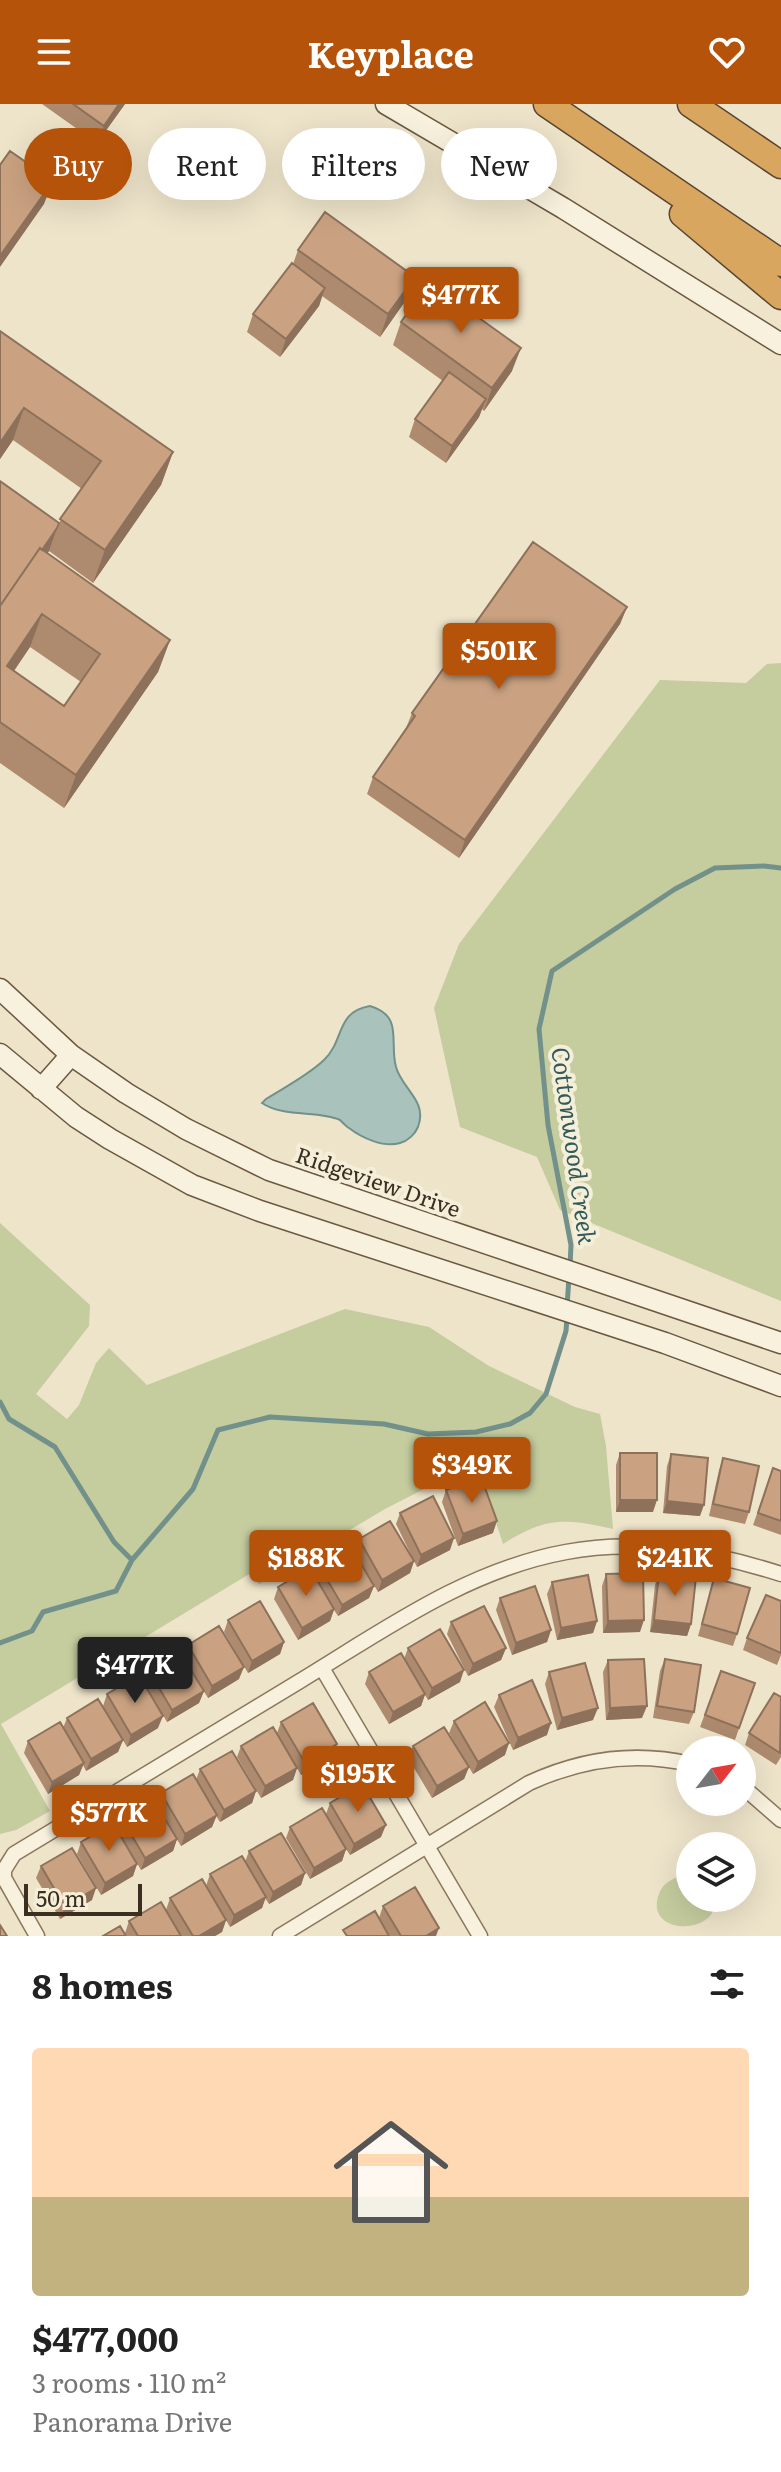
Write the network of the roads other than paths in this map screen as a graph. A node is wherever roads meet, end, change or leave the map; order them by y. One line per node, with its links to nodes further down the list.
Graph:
1 (386, 104): 9 (main road)
2 (547, 104): 4 (highway)
3 (691, 104): 5 (highway)
4 (586, 131): 7 (highway); 8 (highway)
5 (770, 154): 6 (highway)
6 (781, 165)
7 (781, 263)
8 (781, 296)
9 (781, 344)
10 (0, 989): 12 (main road, Ridgeview Drive)
11 (0, 1054): 13 (main road)
12 (71, 1055): 13 (main road); 14 (main road, Ridgeview Drive)
13 (41, 1089): 15 (main road)
14 (781, 1343)
15 (781, 1386)
16 (781, 1574): 17 (street)
17 (322, 1668): 21 (street); 22 (street)
18 (676, 1761): 21 (street)
19 (756, 1798): 20 (street)
20 (781, 1820)
21 (426, 1846): 23 (street); 24 (street)
22 (37, 1936)
23 (280, 1936)
24 (480, 1936)

